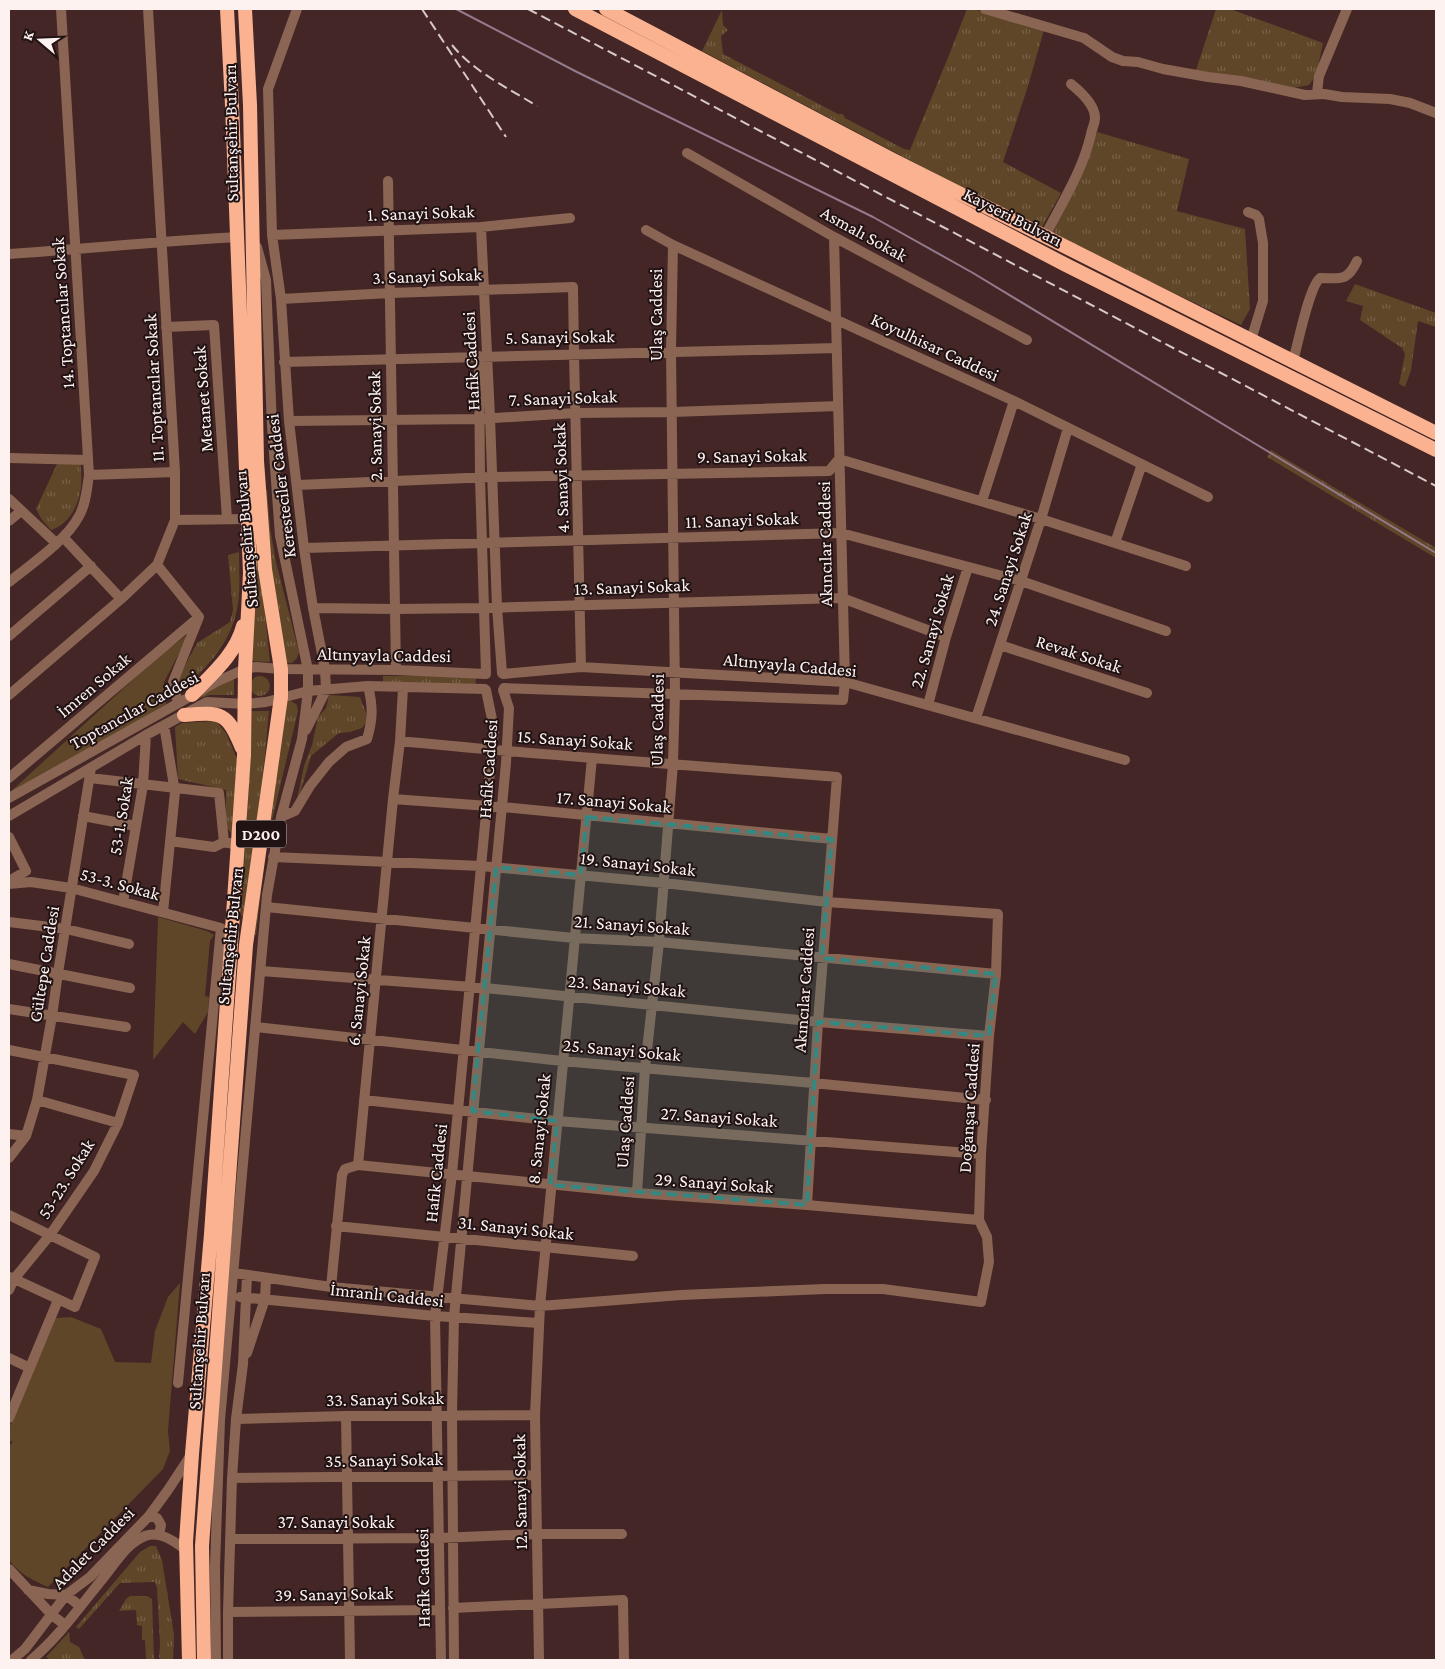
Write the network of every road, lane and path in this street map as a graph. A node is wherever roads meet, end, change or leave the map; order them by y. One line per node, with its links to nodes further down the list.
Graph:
1 (61, 9): 27 (street, 14. Toptancılar Sokak)
2 (148, 9): 25 (street, 11. Toptancılar Sokak)
3 (226, 9): 24 (highway, Sultanşehir Bulvarı / D200)
4 (245, 9): 18 (highway, Sultanşehir Bulvarı / D200)
5 (297, 9): 21 (street, Keresteciler Caddesi)
6 (576, 9): 55 (highway, Kayseri Bulvarı)
7 (606, 9): 23 (highway, Kayseri Bulvarı)
8 (985, 9): 11 (street)
9 (1347, 9): 11 (street)
10 (1071, 84): 23 (street)
11 (1317, 93): 12 (street)
12 (1436, 113)
13 (687, 153): 22 (street, Asmalı Sokak)
14 (388, 181): 19 (street, 2. Sanayi Sokak)
15 (1248, 212): 37 (street)
16 (570, 218): 17 (street, 1. Sanayi Sokak)
17 (481, 227): 19 (street, 1. Sanayi Sokak); 31 (street, Hafik Caddesi)
18 (252, 230): 108 (highway, Sultanşehir Bulvarı / D200); 110 (street)
19 (389, 230): 21 (street, 1. Sanayi Sokak); 32 (street, 2. Sanayi Sokak)
20 (646, 230): 26 (street, Koyulhisar Caddesi)
21 (272, 235): 33 (street, Keresteciler Caddesi)
22 (834, 236): 34 (street, Akıncılar Caddesi); 36 (street, Asmalı Sokak)
23 (1045, 236): 37 (highway, Kayseri Bulvarı)
24 (237, 237): 25 (street); 73 (highway, Sultanşehir Bulvarı / D200)
25 (161, 241): 27 (street); 35 (street, 11. Toptancılar Sokak)
26 (673, 245): 34 (street, Koyulhisar Caddesi); 39 (street, Ulaş Caddesi)
27 (76, 250): 28 (street); 58 (street, 14. Toptancılar Sokak)
28 (9, 254)
29 (1357, 261): 43 (street)
30 (574, 287): 31 (street, 3. Sanayi Sokak); 40 (street, 4. Sanayi Sokak)
31 (484, 290): 32 (street, 3. Sanayi Sokak); 41 (street, Hafik Caddesi)
32 (390, 293): 33 (street, 3. Sanayi Sokak); 42 (street, 2. Sanayi Sokak)
33 (281, 299): 44 (street, Keresteciler Caddesi)
34 (835, 319): 38 (street, Akıncılar Caddesi); 45 (street, Koyulhisar Caddesi)
35 (166, 327): 60 (street, 11. Toptancılar Sokak); 72 (street, Metanet Sokak)
36 (1027, 340)
37 (1251, 340): 43 (highway, Kayseri Bulvarı)
38 (836, 348): 39 (street, 5. Sanayi Sokak); 46 (street, Akıncılar Caddesi)
39 (671, 351): 40 (street, 5. Sanayi Sokak); 47 (street, Ulaş Caddesi)
40 (574, 353): 41 (street, 5. Sanayi Sokak); 48 (street, 4. Sanayi Sokak)
41 (483, 356): 42 (street, 5. Sanayi Sokak); 49 (street, Hafik Caddesi); 50 (street, Hafik Caddesi)
42 (390, 359): 44 (street, 5. Sanayi Sokak); 52 (street, 2. Sanayi Sokak)
43 (1293, 361): 54 (highway, Kayseri Bulvarı)
44 (284, 362): 51 (street, Keresteciler Caddesi)
45 (1014, 401): 53 (street, Koyulhisar Caddesi); 70 (street)
46 (838, 406): 47 (street, 7. Sanayi Sokak); 57 (street, Akıncılar Caddesi)
47 (673, 412): 48 (street, 7. Sanayi Sokak); 61 (street, Ulaş Caddesi)
48 (575, 413): 49 (street, 7. Sanayi Sokak); 63 (street, 4. Sanayi Sokak)
49 (490, 417): 50 (street, 7. Sanayi Sokak); 64 (street, Hafik Caddesi)
50 (479, 419): 52 (street, 7. Sanayi Sokak); 65 (street, Hafik Caddesi)
51 (289, 421): 52 (street, 7. Sanayi Sokak); 67 (street, Keresteciler Caddesi)
52 (391, 421): 66 (street, 2. Sanayi Sokak)
53 (1068, 428): 59 (street, Koyulhisar Caddesi); 74 (street, 24. Sanayi Sokak)
54 (1436, 433)
55 (1436, 450)
56 (9, 458): 58 (street)
57 (839, 459): 61 (street, 9. Sanayi Sokak); 70 (street); 77 (street, Akıncılar Caddesi)
58 (88, 460): 62 (street, 14. Toptancılar Sokak)
59 (1142, 464): 68 (street, Koyulhisar Caddesi); 83 (street)
60 (175, 472): 62 (street); 75 (street, 11. Toptancılar Sokak)
61 (673, 473): 63 (street, 9. Sanayi Sokak); 78 (street, Ulaş Caddesi)
62 (89, 475): 79 (street, 14. Toptancılar Sokak)
63 (577, 476): 64 (street, 9. Sanayi Sokak); 80 (street, 4. Sanayi Sokak)
64 (492, 477): 65 (street, 9. Sanayi Sokak); 82 (street, Hafik Caddesi)
65 (480, 478): 66 (street, 9. Sanayi Sokak); 81 (street, Hafik Caddesi)
66 (392, 482): 67 (street, 9. Sanayi Sokak); 84 (street, 2. Sanayi Sokak)
67 (296, 484): 85 (street, Keresteciler Caddesi)
68 (1208, 498)
69 (9, 499): 71 (street)
70 (982, 501): 74 (street)
71 (22, 511): 76 (street); 79 (street)
72 (227, 519): 73 (street); 75 (street)
73 (248, 519): 95 (highway, Sultanşehir Bulvarı / D200)
74 (1041, 519): 83 (street); 90 (street, 24. Sanayi Sokak)
75 (175, 520): 86 (street, 11. Toptancılar Sokak)
76 (9, 521)
77 (841, 533): 78 (street, 11. Sanayi Sokak); 89 (street, 11. Sanayi Sokak); 92 (street, Akıncılar Caddesi)
78 (674, 538): 80 (street, 11. Sanayi Sokak); 94 (street, Ulaş Caddesi)
79 (59, 540): 87 (street); 91 (street, 14. Toptancılar Sokak)
80 (579, 541): 82 (street, 11. Sanayi Sokak); 96 (street, 4. Sanayi Sokak)
81 (482, 542): 82 (street, 11. Sanayi Sokak); 84 (street, 11. Sanayi Sokak); 99 (street, Hafik Caddesi)
82 (495, 543): 97 (street, Hafik Caddesi)
83 (1115, 543): 88 (street)
84 (394, 545): 85 (street, 11. Sanayi Sokak); 100 (street, 2. Sanayi Sokak)
85 (304, 548): 98 (street, Keresteciler Caddesi)
86 (157, 565): 93 (street, 11. Toptancılar Sokak); 101 (street)
87 (91, 566): 93 (street); 103 (street)
88 (1186, 566)
89 (968, 567): 90 (street, 11. Sanayi Sokak); 104 (street, 22. Sanayi Sokak)
90 (1021, 581): 102 (street, 11. Sanayi Sokak); 105 (street, 24. Sanayi Sokak)
91 (9, 582)
92 (842, 598): 94 (street, 13. Sanayi Sokak); 104 (street, 13. Sanayi Sokak); 115 (street, Akıncılar Caddesi)
93 (121, 599): 124 (street, 11. Toptancılar Sokak)
94 (675, 602): 96 (street, 13. Sanayi Sokak); 112 (street, Ulaş Caddesi)
95 (248, 603): 107 (highway, Sultanşehir Bulvarı / D200); 125 (highway)
96 (581, 604): 97 (street, 13. Sanayi Sokak); 106 (street, 4. Sanayi Sokak)
97 (497, 607): 99 (street, 13. Sanayi Sokak); 114 (street, Hafik Caddesi)
98 (313, 608): 100 (street, 13. Sanayi Sokak); 109 (street, Keresteciler Caddesi)
99 (485, 608): 100 (street, 13. Sanayi Sokak); 113 (street, Hafik Caddesi)
100 (395, 609): 111 (street, 2. Sanayi Sokak)
101 (199, 617): 130 (street); 144 (street, İmren Sokak)
102 (1166, 631)
103 (9, 636)
104 (946, 637): 129 (street, 22. Sanayi Sokak)
105 (1000, 645): 122 (street, Revak Sokak); 131 (street, 24. Sanayi Sokak)
106 (581, 667): 112 (street, Altınyayla Caddesi); 114 (street, Altınyayla Caddesi)
107 (245, 669): 108 (street, Toptancılar Caddesi); 125 (street, Toptancılar Caddesi); 128 (highway, Sultanşehir Bulvarı / D200)
108 (281, 669): 110 (street, Altınyayla Caddesi); 126 (highway, Sultanşehir Bulvarı / D200)
109 (324, 669): 110 (street, Altınyayla Caddesi); 111 (street, Altınyayla Caddesi); 119 (street, Keresteciler Caddesi)
110 (308, 670): 121 (street)
111 (396, 670): 113 (street, Altınyayla Caddesi)
112 (675, 672): 115 (street, Altınyayla Caddesi); 123 (street, Ulaş Caddesi)
113 (486, 673): 114 (street); 120 (street)
114 (502, 674): 118 (street)
115 (845, 682): 127 (street, Akıncılar Caddesi); 129 (street, Altınyayla Caddesi)
116 (368, 686): 117 (street, Altınyayla Caddesi); 119 (street, Altınyayla Caddesi); 153 (street)
117 (403, 688): 120 (street, Altınyayla Caddesi); 135 (street, 6. Sanayi Sokak)
118 (503, 689): 120 (street); 123 (street, Altınyayla Caddesi); 137 (street, Hafik Caddesi)
119 (326, 690): 121 (street, Altınyayla Caddesi); 134 (street)
120 (486, 690): 136 (street, Hafik Caddesi)
121 (308, 691): 126 (street, Altınyayla Caddesi); 134 (street)
122 (1147, 693)
123 (675, 694): 127 (street, Altınyayla Caddesi); 141 (street, Ulaş Caddesi)
124 (9, 695)
125 (192, 696): 130 (street, Toptancılar Caddesi)
126 (281, 697): 128 (street, Toptancılar Caddesi); 290 (highway, Sultanşehir Bulvarı / D200)
127 (843, 700)
128 (246, 704): 130 (street, Toptancılar Caddesi); 138 (highway, Sultanşehir Bulvarı / D200)
129 (928, 705): 131 (street, Altınyayla Caddesi)
130 (181, 709): 132 (street, Toptancılar Caddesi); 138 (highway); 147 (street, Toptancılar Caddesi)
131 (976, 718): 140 (street, Altınyayla Caddesi)
132 (164, 725): 133 (street, Toptancılar Caddesi); 146 (street)
133 (146, 735): 142 (street, Toptancılar Caddesi); 145 (street, 53-1. Sokak)
134 (302, 740): 153 (street)
135 (400, 741): 136 (street, 15. Sanayi Sokak); 148 (street, 6. Sanayi Sokak)
136 (492, 750): 137 (street, 15. Sanayi Sokak); 149 (street, Hafik Caddesi)
137 (506, 752): 139 (street, 15. Sanayi Sokak); 150 (street, Hafik Caddesi)
138 (244, 755): 160 (highway, Sultanşehir Bulvarı / D200)
139 (592, 758): 141 (street, 15. Sanayi Sokak); 154 (street, 8. Sanayi Sokak)
140 (1125, 760)
141 (673, 763): 143 (street, 15. Sanayi Sokak); 155 (street, Ulaş Caddesi)
142 (90, 773): 145 (street); 151 (street, Toptancılar Caddesi); 152 (street, Gültepe Caddesi)
143 (837, 777): 158 (street, Akıncılar Caddesi)
144 (9, 778)
145 (143, 785): 146 (street); 156 (street, 53-1. Sokak)
146 (175, 787): 159 (street); 160 (street)
147 (9, 798)
148 (393, 799): 149 (street, 17. Sanayi Sokak); 162 (street, 6. Sanayi Sokak)
149 (486, 806): 150 (street, 17. Sanayi Sokak); 163 (street, Hafik Caddesi)
150 (502, 808): 154 (street, 17. Sanayi Sokak); 164 (street, Hafik Caddesi)
151 (9, 816)
152 (83, 816): 156 (street); 168 (street, Gültepe Caddesi)
153 (281, 817): 161 (street)
154 (587, 817): 155 (street, 17. Sanayi Sokak); 165 (street, 8. Sanayi Sokak)
155 (668, 823): 158 (street, 17. Sanayi Sokak); 167 (street, Ulaş Caddesi)
156 (136, 826): 169 (street, 53-1. Sokak)
157 (9, 837): 166 (street)
158 (832, 840): 170 (street, Akıncılar Caddesi)
159 (170, 841): 160 (street); 172 (street)
160 (231, 843): 261 (highway, Sultanşehir Bulvarı / D200)
161 (273, 857): 162 (street, 19. Sanayi Sokak); 171 (street)
162 (387, 861): 163 (street, 19. Sanayi Sokak); 174 (street, 6. Sanayi Sokak)
163 (481, 866): 164 (street, 19. Sanayi Sokak); 176 (street, Hafik Caddesi)
164 (496, 867): 165 (street, 19. Sanayi Sokak); 178 (street, Hafik Caddesi)
165 (580, 875): 167 (street, 19. Sanayi Sokak); 179 (street, 8. Sanayi Sokak)
166 (9, 883): 168 (street, 53-3. Sokak)
167 (664, 883): 170 (street, 19. Sanayi Sokak); 180 (street, Ulaş Caddesi)
168 (71, 888): 169 (street, 53-3. Sokak); 177 (street, Gültepe Caddesi)
169 (124, 902): 172 (street, 53-3. Sokak)
170 (827, 902): 173 (street, 19. Sanayi Sokak); 182 (street, Akıncılar Caddesi)
171 (266, 907): 174 (street, 21. Sanayi Sokak); 184 (street)
172 (163, 912): 254 (street, 53-3. Sokak)
173 (998, 914): 186 (street, Doğanşar Caddesi)
174 (382, 919): 176 (street, 21. Sanayi Sokak); 187 (street, 6. Sanayi Sokak)
175 (9, 922): 177 (street)
176 (476, 928): 178 (street, 21. Sanayi Sokak); 188 (street, Hafik Caddesi)
177 (66, 929): 181 (street); 185 (street, Gültepe Caddesi)
178 (491, 930): 179 (street, 21. Sanayi Sokak); 190 (street, Hafik Caddesi)
179 (574, 938): 180 (street, 21. Sanayi Sokak); 191 (street, 8. Sanayi Sokak)
180 (659, 942): 182 (street, 21. Sanayi Sokak); 192 (street, Ulaş Caddesi)
181 (129, 944)
182 (822, 958): 186 (street, 21. Sanayi Sokak); 195 (street, Akıncılar Caddesi)
183 (9, 964): 185 (street)
184 (261, 971): 187 (street, 23. Sanayi Sokak); 197 (street)
185 (58, 973): 189 (street); 194 (street, Gültepe Caddesi)
186 (996, 974): 198 (street, Doğanşar Caddesi)
187 (377, 980): 188 (street, 23. Sanayi Sokak); 199 (street, 6. Sanayi Sokak)
188 (470, 987): 190 (street, 23. Sanayi Sokak); 201 (street, Hafik Caddesi)
189 (130, 988)
190 (485, 988): 191 (street, 23. Sanayi Sokak); 202 (street, Hafik Caddesi)
191 (568, 997): 192 (street, 23. Sanayi Sokak); 204 (street, 8. Sanayi Sokak)
192 (652, 1004): 195 (street, 23. Sanayi Sokak); 205 (street, Ulaş Caddesi)
193 (9, 1009): 194 (street)
194 (52, 1016): 196 (street); 203 (street, Gültepe Caddesi)
195 (818, 1022): 198 (street, 23. Sanayi Sokak); 206 (street, Akıncılar Caddesi)
196 (126, 1027)
197 (256, 1027): 199 (street, 25. Sanayi Sokak); 234 (street)
198 (989, 1036): 209 (street, Doğanşar Caddesi)
199 (370, 1040): 201 (street, 25. Sanayi Sokak); 208 (street, 6. Sanayi Sokak)
200 (9, 1050): 203 (street)
201 (464, 1050): 202 (street, 25. Sanayi Sokak); 210 (street, Hafik Caddesi)
202 (478, 1051): 204 (street, 25. Sanayi Sokak); 211 (street, Hafik Caddesi)
203 (46, 1057): 207 (street, Gültepe Caddesi); 213 (street, 53-23. Sokak)
204 (562, 1061): 205 (street, 25. Sanayi Sokak); 212 (street, 8. Sanayi Sokak)
205 (645, 1068): 206 (street, 25. Sanayi Sokak); 214 (street, Ulaş Caddesi)
206 (813, 1083): 209 (street, 25. Sanayi Sokak); 217 (street, Akıncılar Caddesi)
207 (37, 1100): 213 (street); 216 (street, Gültepe Caddesi)
208 (364, 1100): 210 (street, 27. Sanayi Sokak); 220 (street, 6. Sanayi Sokak)
209 (986, 1100): 218 (street, Doğanşar Caddesi)
210 (459, 1110): 211 (street, 27. Sanayi Sokak); 221 (street, Hafik Caddesi)
211 (472, 1111): 212 (street, 27. Sanayi Sokak); 222 (street, Hafik Caddesi)
212 (556, 1121): 214 (street, 27. Sanayi Sokak); 223 (street, 8. Sanayi Sokak)
213 (118, 1123): 229 (street, 53-23. Sokak)
214 (641, 1128): 217 (street, 27. Sanayi Sokak); 224 (street, Ulaş Caddesi)
215 (9, 1134): 216 (street)
216 (26, 1136): 219 (street, Gültepe Caddesi)
217 (810, 1141): 218 (street, 27. Sanayi Sokak); 225 (street, Akıncılar Caddesi)
218 (981, 1154): 227 (street, Doğanşar Caddesi)
219 (9, 1158)
220 (358, 1165): 221 (street, 29. Sanayi Sokak); 228 (street)
221 (452, 1174): 222 (street, 29. Sanayi Sokak); 230 (street, Hafik Caddesi)
222 (466, 1176): 223 (street, 29. Sanayi Sokak); 231 (street, Hafik Caddesi)
223 (550, 1185): 224 (street, 29. Sanayi Sokak); 232 (street, 8. Sanayi Sokak)
224 (636, 1193): 225 (street, 29. Sanayi Sokak)
225 (807, 1205): 227 (street, 29. Sanayi Sokak)
226 (9, 1215): 229 (street)
227 (979, 1220): 246 (street, Doğanşar Caddesi)
228 (336, 1226): 230 (street, 31. Sanayi Sokak); 238 (street)
229 (50, 1235): 236 (street, 53-23. Sokak); 245 (street)
230 (446, 1236): 231 (street, 31. Sanayi Sokak); 241 (street, Hafik Caddesi)
231 (460, 1238): 232 (street, 31. Sanayi Sokak); 243 (street, Hafik Caddesi)
232 (546, 1248): 233 (street, 31. Sanayi Sokak); 247 (street, 8. Sanayi Sokak)
233 (634, 1256)
234 (234, 1273): 235 (street, İmranlı Caddesi); 240 (street)
235 (247, 1275): 237 (street, İmranlı Caddesi); 242 (street)
236 (12, 1277): 239 (street, 53-23. Sokak); 245 (street)
237 (266, 1278): 238 (street, İmranlı Caddesi); 244 (street)
238 (331, 1287): 241 (street, İmranlı Caddesi)
239 (9, 1290)
240 (232, 1296): 242 (street, İmranlı Caddesi); 291 (street)
241 (437, 1296): 243 (street, İmranlı Caddesi); 248 (street, Hafik Caddesi)
242 (246, 1298): 244 (street, İmranlı Caddesi); 252 (street)
243 (456, 1298): 247 (street, İmranlı Caddesi); 249 (street, Hafik Caddesi)
244 (265, 1299): 248 (street, İmranlı Caddesi); 252 (street)
245 (58, 1300): 253 (street)
246 (981, 1302): 247 (street, İmranlı Caddesi)
247 (540, 1306): 250 (street, 8. Sanayi Sokak)
248 (435, 1316): 249 (street, İmranlı Caddesi); 257 (street, Hafik Caddesi)
249 (454, 1317): 250 (street, İmranlı Caddesi); 255 (street, Hafik Caddesi)
250 (539, 1323): 256 (street, 12. Sanayi Sokak)
251 (9, 1358): 253 (street)
252 (243, 1364): 260 (street)
253 (30, 1368): 259 (street)
254 (178, 1383)
255 (452, 1414): 256 (street, 33. Sanayi Sokak); 257 (street, 33. Sanayi Sokak); 263 (street, Hafik Caddesi)
256 (535, 1414): 264 (street, 12. Sanayi Sokak)
257 (436, 1415): 258 (street, 33. Sanayi Sokak); 262 (street, Hafik Caddesi)
258 (346, 1416): 260 (street, 33. Sanayi Sokak); 265 (street)
259 (9, 1418)
260 (236, 1419): 266 (street)
261 (192, 1454): 267 (street, Adalet Caddesi); 275 (highway, Sultanşehir Bulvarı / D200)
262 (438, 1475): 263 (street, 35. Sanayi Sokak); 265 (street, 35. Sanayi Sokak); 273 (street, Hafik Caddesi)
263 (452, 1475): 264 (street, 35. Sanayi Sokak); 271 (street, Hafik Caddesi)
264 (536, 1475): 268 (street, 12. Sanayi Sokak)
265 (346, 1476): 266 (street, 35. Sanayi Sokak); 272 (street)
266 (232, 1478): 274 (street)
267 (149, 1516): 270 (street); 278 (street, Adalet Caddesi)
268 (537, 1534): 269 (street, 37. Sanayi Sokak); 271 (street, 37. Sanayi Sokak); 279 (street, 12. Sanayi Sokak)
269 (622, 1534)
270 (159, 1535): 275 (street); 280 (street, Adalet Caddesi)
271 (452, 1536): 273 (street, 37. Sanayi Sokak); 281 (street, Hafik Caddesi)
272 (348, 1538): 273 (street, 37. Sanayi Sokak); 274 (street, 37. Sanayi Sokak); 282 (street)
273 (439, 1538): 283 (street, Hafik Caddesi)
274 (230, 1539): 284 (street)
275 (186, 1550): 289 (highway, Sultanşehir Bulvarı / D200)
276 (9, 1569): 277 (street)
277 (28, 1590): 278 (street); 285 (street)
278 (66, 1595): 280 (street); 285 (street, Adalet Caddesi)
279 (538, 1605): 281 (street); 296 (street, 12. Sanayi Sokak); 297 (street)
280 (80, 1606): 286 (street, Adalet Caddesi)
281 (453, 1608): 295 (street, Hafik Caddesi)
282 (349, 1610): 283 (street, 39. Sanayi Sokak); 284 (street, 39. Sanayi Sokak); 293 (street)
283 (440, 1610): 294 (street, Hafik Caddesi)
284 (228, 1612): 292 (street)
285 (52, 1615): 286 (street); 287 (street, Adalet Caddesi)
286 (65, 1625): 288 (street, Adalet Caddesi)
287 (12, 1660)
288 (31, 1660)
289 (189, 1660)
290 (204, 1660)
291 (216, 1660)
292 (228, 1660)
293 (350, 1660)
294 (441, 1660)
295 (454, 1660)
296 (539, 1660)
297 (624, 1660)

